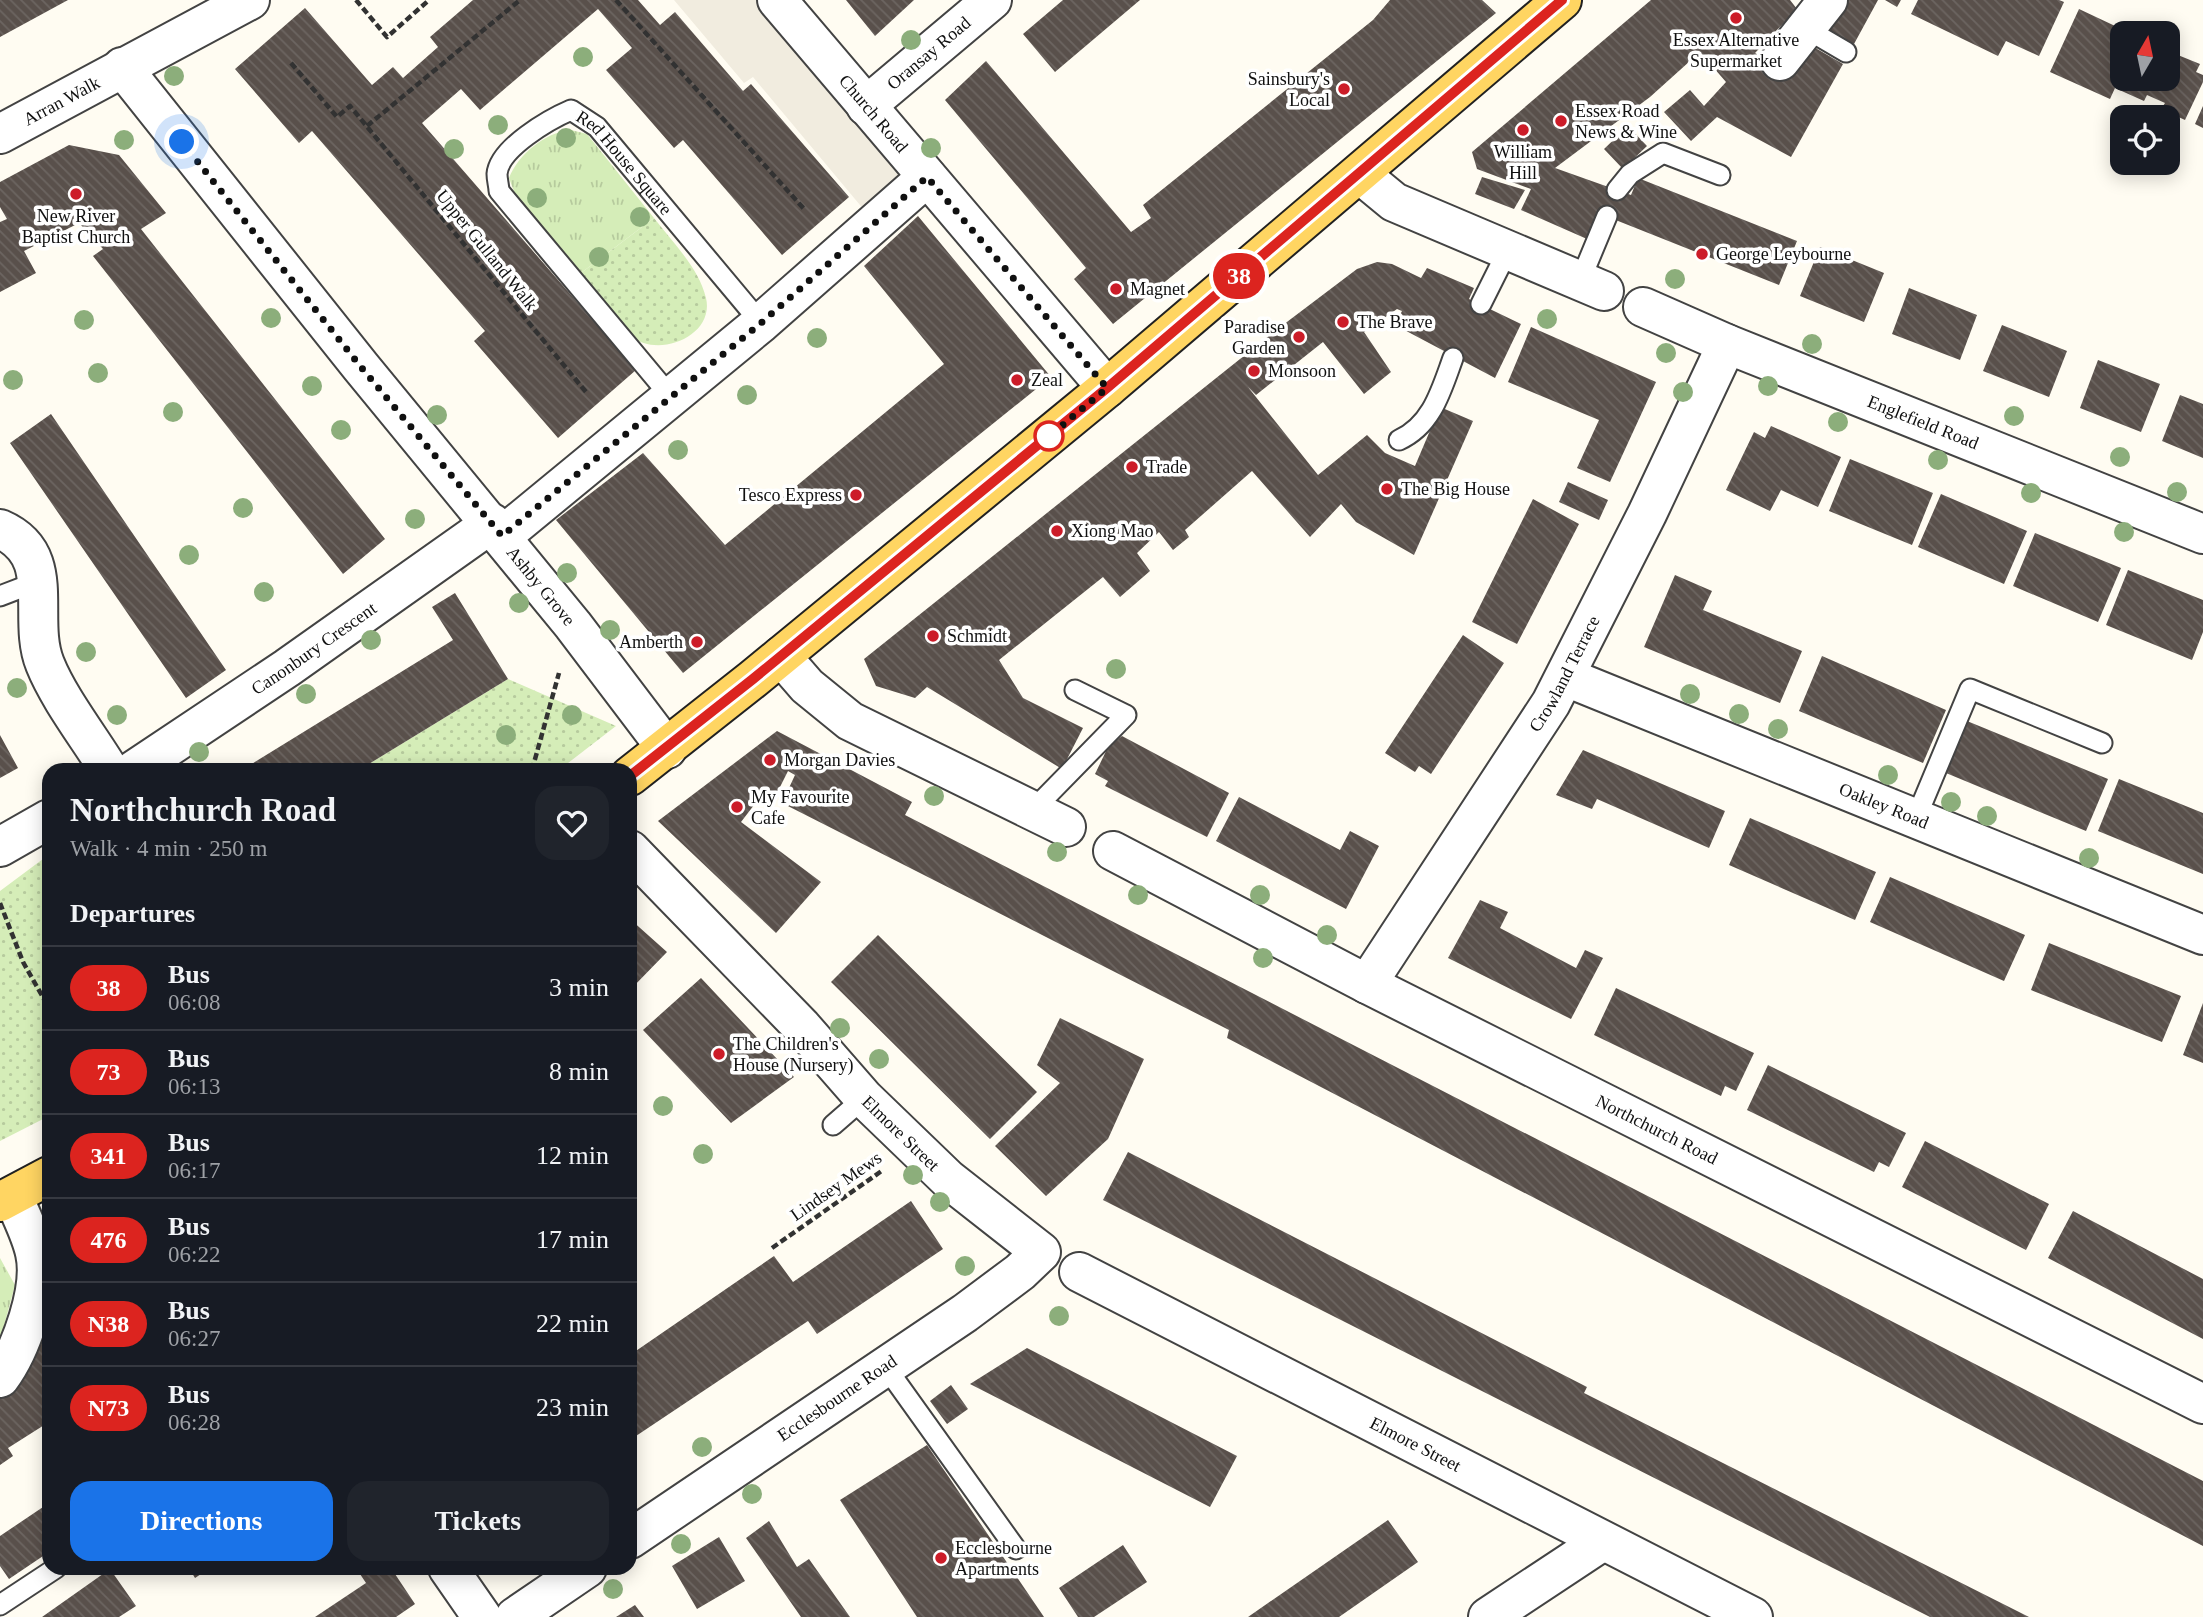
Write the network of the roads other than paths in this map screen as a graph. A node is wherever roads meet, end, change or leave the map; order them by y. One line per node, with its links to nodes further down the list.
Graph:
1 (250, 0): 8 (street, Arran Walk)
2 (777, 0): 9 (street, Church Road)
3 (992, 0): 9 (street, Oransay Road)
4 (1550, 4): 11 (main road)
5 (1817, 14): 6 (lane); 7 (street)
6 (1846, 52)
7 (1780, 61)
8 (122, 67): 10 (street, Arran Walk); 27 (street, Ashby Grove)
9 (866, 106): 13 (street, Church Road)
10 (0, 134)
11 (1360, 174): 16 (street); 23 (main road)
12 (1720, 175): 14 (lane)
13 (927, 177): 20 (street); 23 (street, Church Road)
14 (1617, 190)
15 (1606, 216): 17 (lane)
16 (1507, 251): 17 (street); 18 (lane)
17 (1592, 286)
18 (1480, 304)
19 (1643, 307): 21 (street, Englefield Road)
20 (761, 323): 24 (street); 24 (lane, Red House Square)
21 (1727, 344): 28 (street, Englefield Road); 32 (street, Crowland Terrace)
22 (1453, 358): 25 (lane)
23 (1107, 388): 31 (main road)
24 (671, 397): 27 (street)
25 (1399, 440)
26 (0, 529): 29 (street)
27 (497, 529): 35 (street, Ashby Grove); 37 (street, Canonbury Crescent)
28 (2203, 534)
29 (38, 581): 30 (lane); 36 (street)
30 (0, 596)
31 (781, 656): 35 (main road); 39 (street)
32 (1566, 677): 40 (street, Oakley Road); 47 (street, Crowland Terrace)
33 (1075, 690): 39 (lane)
34 (2102, 743): 40 (lane)
35 (667, 749): 38 (main road)
36 (105, 763)
37 (144, 763)
38 (637, 770)
39 (1032, 811): 42 (street)
40 (1916, 818): 46 (street, Oakley Road)
41 (42, 823): 43 (street)
42 (1066, 827)
43 (0, 847)
44 (1113, 850): 47 (street, Northchurch Road)
45 (637, 857): 48 (street, Elmore Street)
46 (2203, 934)
47 (1367, 984): 56 (street, Northchurch Road)
48 (864, 1098): 49 (lane); 52 (street, Elmore Street)
49 (833, 1125)
50 (42, 1180): 51 (main road)
51 (6, 1199): 55 (street)
52 (1041, 1252): 54 (street, Ecclesbourne Road)
53 (1079, 1272): 58 (street, Elmore Street)
54 (885, 1366): 57 (street, Ecclesbourne Road); 59 (lane)
55 (0, 1378)
56 (2203, 1404)
57 (637, 1534)
58 (1603, 1541): 66 (street); 67 (street, Elmore Street)
59 (1016, 1549)
60 (45, 1575): 63 (lane)
61 (453, 1575): 64 (street)
62 (577, 1575): 65 (street)
63 (0, 1605)
64 (482, 1617)
65 (515, 1617)
66 (1488, 1617)
67 (1753, 1617)

